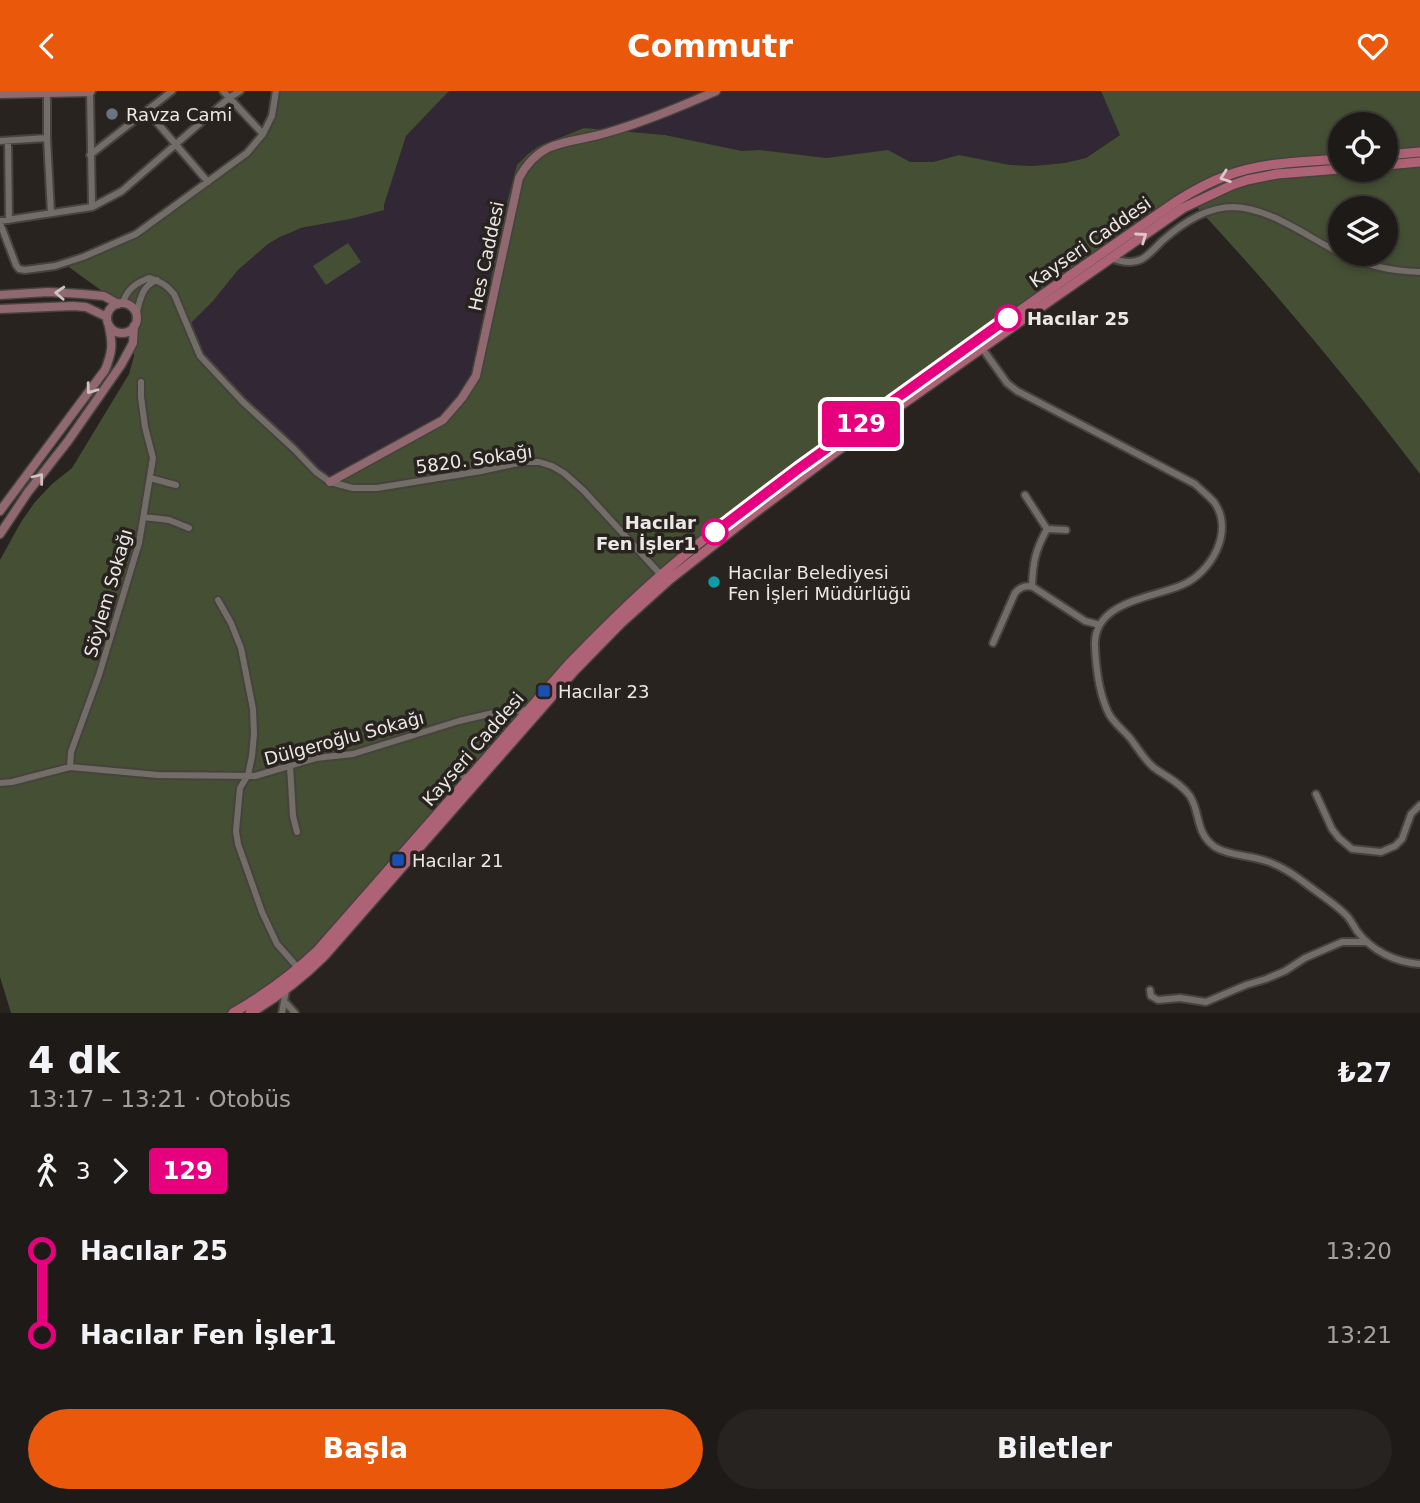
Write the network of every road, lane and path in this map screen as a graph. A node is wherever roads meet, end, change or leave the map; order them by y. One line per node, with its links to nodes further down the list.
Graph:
1 (172, 91): 11 (street)
2 (223, 91): 10 (street)
3 (240, 91): 10 (street)
4 (276, 91): 12 (street)
5 (716, 91): 42 (street, Hes Caddesi)
6 (11, 92): 8 (street); 9 (street)
7 (91, 92): 8 (street); 18 (street)
8 (47, 93): 13 (street)
9 (0, 94)
10 (229, 98): 12 (street); 15 (street)
11 (147, 111): 15 (street); 18 (street)
12 (263, 134): 23 (street)
13 (47, 138): 14 (street); 25 (street)
14 (4, 141): 26 (street)
15 (175, 145): 23 (street); 24 (street)
16 (1420, 152): 17 (main road)
17 (1398, 154)
18 (90, 155): 24 (street)
19 (1328, 160): 39 (main road, Kayseri Caddesi, one-way to 39)
20 (1420, 162): 21 (main road)
21 (1398, 164)
22 (1328, 170): 29 (main road, Kayseri Caddesi, one-way to 22)
23 (208, 182): 27 (street)
24 (92, 207): 25 (street)
25 (51, 213): 26 (street)
26 (9, 220): 27 (street)
27 (0, 222)
28 (1328, 247): 29 (street)
29 (1111, 258): 39 (main road, Kayseri Caddesi)
30 (1373, 266): 31 (street)
31 (1420, 272)
32 (157, 280): 34 (street); 36 (street); 42 (street)
33 (0, 295): 34 (street, one-way to 33)
34 (121, 303): 36 (street); 37 (street)
35 (0, 309): 37 (street)
36 (136, 316): 38 (street)
37 (108, 322): 38 (street); 45 (street, one-way to 45)
38 (134, 326): 50 (street, one-way to 38)
39 (979, 344): 51 (main road, Kayseri Caddesi); 54 (street); 69 (main road, Kayseri Caddesi)
40 (141, 382): 41 (street, Söylem Sokağı)
41 (150, 478): 43 (street); 46 (street, Söylem Sokağı)
42 (330, 482): 51 (street, 5820. Sokağı)
43 (176, 485)
44 (1025, 495): 48 (street)
45 (0, 511)
46 (144, 517): 47 (street); 58 (street, Söylem Sokağı)
47 (189, 528)
48 (1046, 529): 49 (street); 52 (street)
49 (1066, 530)
50 (0, 534)
51 (662, 575): 56 (main road, Kayseri Caddesi)
52 (1032, 586): 54 (street); 55 (street)
53 (218, 600): 60 (street)
54 (1100, 625): 66 (street)
55 (993, 643)
56 (528, 710): 57 (street, Dülgeroğlu Sokağı); 61 (main road, Kayseri Caddesi)
57 (290, 766): 60 (street, Dülgeroğlu Sokağı); 65 (street)
58 (70, 767): 60 (street, Dülgeroğlu Sokağı); 62 (street, Dülgeroğlu Sokağı)
59 (453, 768): 61 (street)
60 (248, 775): 68 (street)
61 (467, 780): 68 (main road, Kayseri Caddesi)
62 (0, 783)
63 (1315, 794): 64 (street)
64 (1420, 805)
65 (297, 832)
66 (1367, 942): 67 (street); 70 (street)
67 (1420, 964)
68 (299, 969): 69 (main road, Kayseri Caddesi)
69 (282, 988): 71 (street); 72 (main road); 73 (main road)
70 (1150, 990)
71 (284, 1001): 74 (street); 75 (street)
72 (233, 1013)
73 (250, 1013)
74 (282, 1013)
75 (295, 1013)

